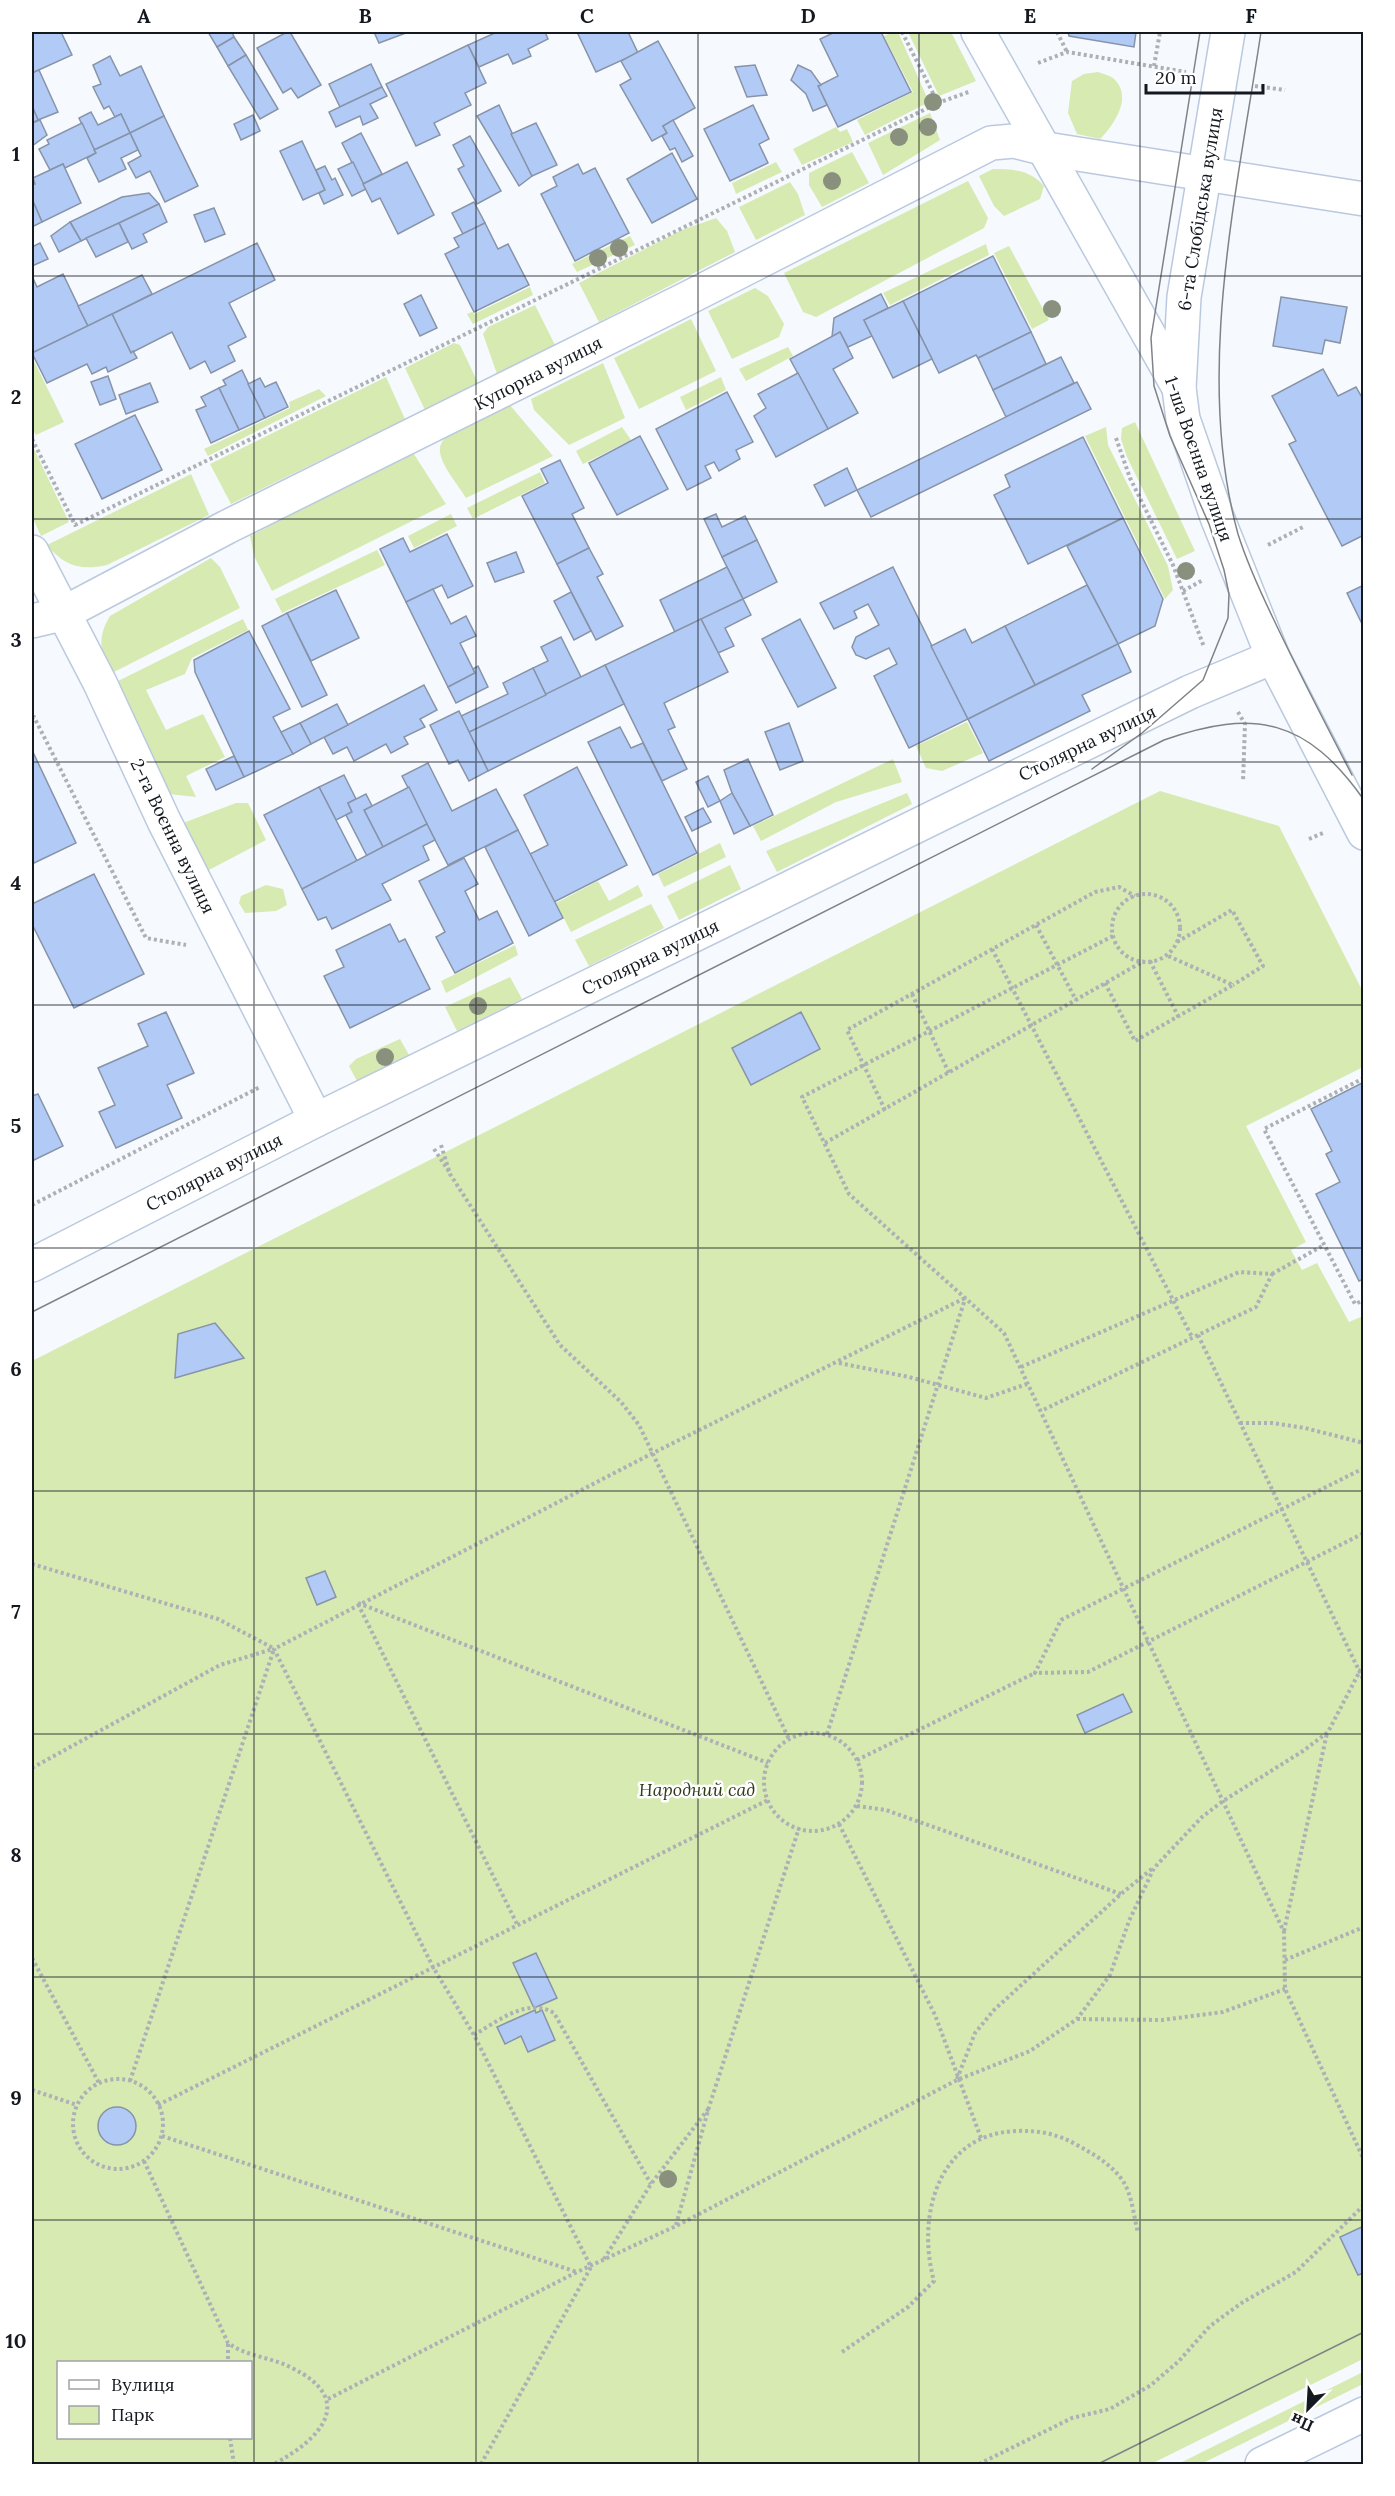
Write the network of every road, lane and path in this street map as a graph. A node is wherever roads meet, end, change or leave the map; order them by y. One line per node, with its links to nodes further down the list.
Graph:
1 (902, 32): 8 (path)
2 (978, 32): 7 (street, 1-ша Воєнна вулиця)
3 (1057, 32): 6 (path)
4 (1160, 32): 6 (path)
5 (1228, 32): 10 (street, 6-та Слобідська вулиця)
6 (1067, 52): 7 (path)
7 (1004, 75): 8 (path); 9 (street, 1-ша Воєнна вулиця)
8 (938, 103): 14 (path)
9 (1046, 149): 10 (street, Купорна вулиця); 12 (street, 1-ша Воєнна вулиця); 16 (street, Купорна вулиця)
10 (1205, 175): 11 (street, Купорна вулиця); 12 (street, 6-та Слобідська вулиця)
11 (1364, 199)
12 (1179, 388): 17 (street, 1-ша Воєнна вулиця)
13 (1116, 438): 18 (path)
14 (32, 439)
15 (32, 552): 16 (street, 2-га Воєнна вулиця)
16 (47, 617): 45 (street, 2-га Воєнна вулиця)
17 (1273, 657): 18 (street, Столярна вулиця); 21 (street, 1-ша Воєнна вулиця)
18 (1221, 680): 20 (path); 45 (street, Столярна вулиця)
19 (32, 718): 26 (path)
20 (1243, 782)
21 (1364, 833)
22 (1135, 896): 23 (path); 24 (path); 25 (path)
23 (1036, 925): 27 (path); 31 (path)
24 (1113, 936): 29 (path); 31 (path)
25 (1176, 942): 28 (path); 33 (path)
26 (189, 945)
27 (992, 949): 34 (path); 35 (path)
28 (1166, 955): 30 (path); 33 (path)
29 (1144, 961): 30 (path); 32 (path)
30 (1150, 961): 37 (path)
31 (1057, 965): 34 (path); 36 (path)
32 (1106, 983): 36 (path); 37 (path)
33 (1233, 985): 37 (path)
34 (1012, 988): 38 (path); 39 (path)
35 (912, 994): 39 (path); 40 (path)
36 (1076, 1000): 38 (path)
37 (1179, 1018)
38 (1032, 1025): 41 (path); 55 (path)
39 (929, 1031): 40 (path); 41 (path)
40 (864, 1065): 44 (path); 46 (path)
41 (949, 1072): 44 (path)
42 (1364, 1078): 51 (path)
43 (263, 1086): 50 (path)
44 (885, 1110): 46 (path)
45 (316, 1120): 52 (street, Столярна вулиця)
46 (825, 1143): 54 (path)
47 (441, 1145): 49 (path)
48 (434, 1149): 49 (path)
49 (450, 1174): 66 (path)
50 (32, 1205)
51 (1324, 1245): 53 (path); 56 (path)
52 (32, 1265)
53 (1272, 1274): 55 (path); 57 (path)
54 (965, 1298): 59 (path); 60 (path); 61 (path)
55 (1174, 1298): 58 (path); 60 (path)
56 (1364, 1300)
57 (1198, 1335): 58 (path); 64 (path)
58 (1192, 1336): 63 (path)
59 (838, 1363): 61 (path); 66 (path)
60 (1021, 1367): 62 (path)
61 (937, 1384): 62 (path); 81 (path)
62 (1027, 1384): 63 (path)
63 (1041, 1411): 72 (path)
64 (1240, 1423): 65 (path); 68 (path)
65 (1364, 1443)
66 (653, 1453): 73 (path); 82 (path)
67 (1364, 1468): 68 (path)
68 (1280, 1511): 70 (path); 72 (path)
69 (1364, 1533): 70 (path)
70 (1306, 1562): 74 (path); 77 (path)
71 (32, 1564): 75 (path)
72 (1123, 1588): 74 (path); 78 (path)
73 (358, 1603): 75 (path); 84 (path); 93 (path)
74 (1149, 1643): 78 (path); 87 (path)
75 (274, 1648): 85 (path); 98 (path); 103 (path)
76 (1364, 1663): 77 (path)
77 (1358, 1671): 79 (path); 80 (path)
78 (1035, 1673): 83 (path)
79 (1364, 1681)
80 (1328, 1732): 87 (path); 95 (path)
81 (827, 1734): 82 (path); 83 (path)
82 (789, 1739): 84 (path)
83 (857, 1760): 88 (path)
84 (768, 1763): 86 (path)
85 (32, 1768)
86 (768, 1800): 90 (path); 93 (path)
87 (1223, 1801): 91 (path); 95 (path)
88 (856, 1806): 89 (path); 92 (path)
89 (839, 1824): 90 (path); 102 (path)
90 (799, 1828): 108 (path)
91 (1154, 1868): 92 (path); 100 (path)
92 (1121, 1894): 102 (path)
93 (516, 1924): 98 (path)
94 (1364, 1927): 97 (path)
95 (1284, 1932): 97 (path)
96 (32, 1958): 104 (path)
97 (1285, 1959): 99 (path)
98 (433, 1967): 101 (path); 107 (path)
99 (1285, 1989): 100 (path); 111 (path)
100 (1077, 2019): 102 (path)
101 (474, 2035): 113 (path); 118 (path)
102 (957, 2080): 110 (path); 115 (path)
103 (130, 2081): 104 (path); 107 (path)
104 (99, 2083): 106 (path)
105 (32, 2090): 106 (path)
106 (77, 2105): 112 (path)
107 (159, 2105): 109 (path)
108 (709, 2107): 113 (path); 115 (path)
109 (162, 2136): 112 (path); 119 (path)
110 (981, 2138): 116 (path); 121 (path)
111 (1364, 2160)
112 (144, 2162): 120 (path)
113 (651, 2184): 117 (path)
114 (1364, 2205): 129 (path)
115 (676, 2226): 117 (path)
116 (1138, 2233)
117 (603, 2261): 118 (path)
118 (591, 2267): 119 (path); 128 (path)
119 (577, 2272): 123 (path)
120 (228, 2343): 122 (path); 123 (path)
121 (842, 2352)
122 (228, 2361)
123 (328, 2399): 127 (path)
124 (1364, 2414): 130 (street)
125 (230, 2439): 126 (path)
126 (234, 2464)
127 (274, 2464)
128 (481, 2464)
129 (979, 2464)
130 (1262, 2464)

